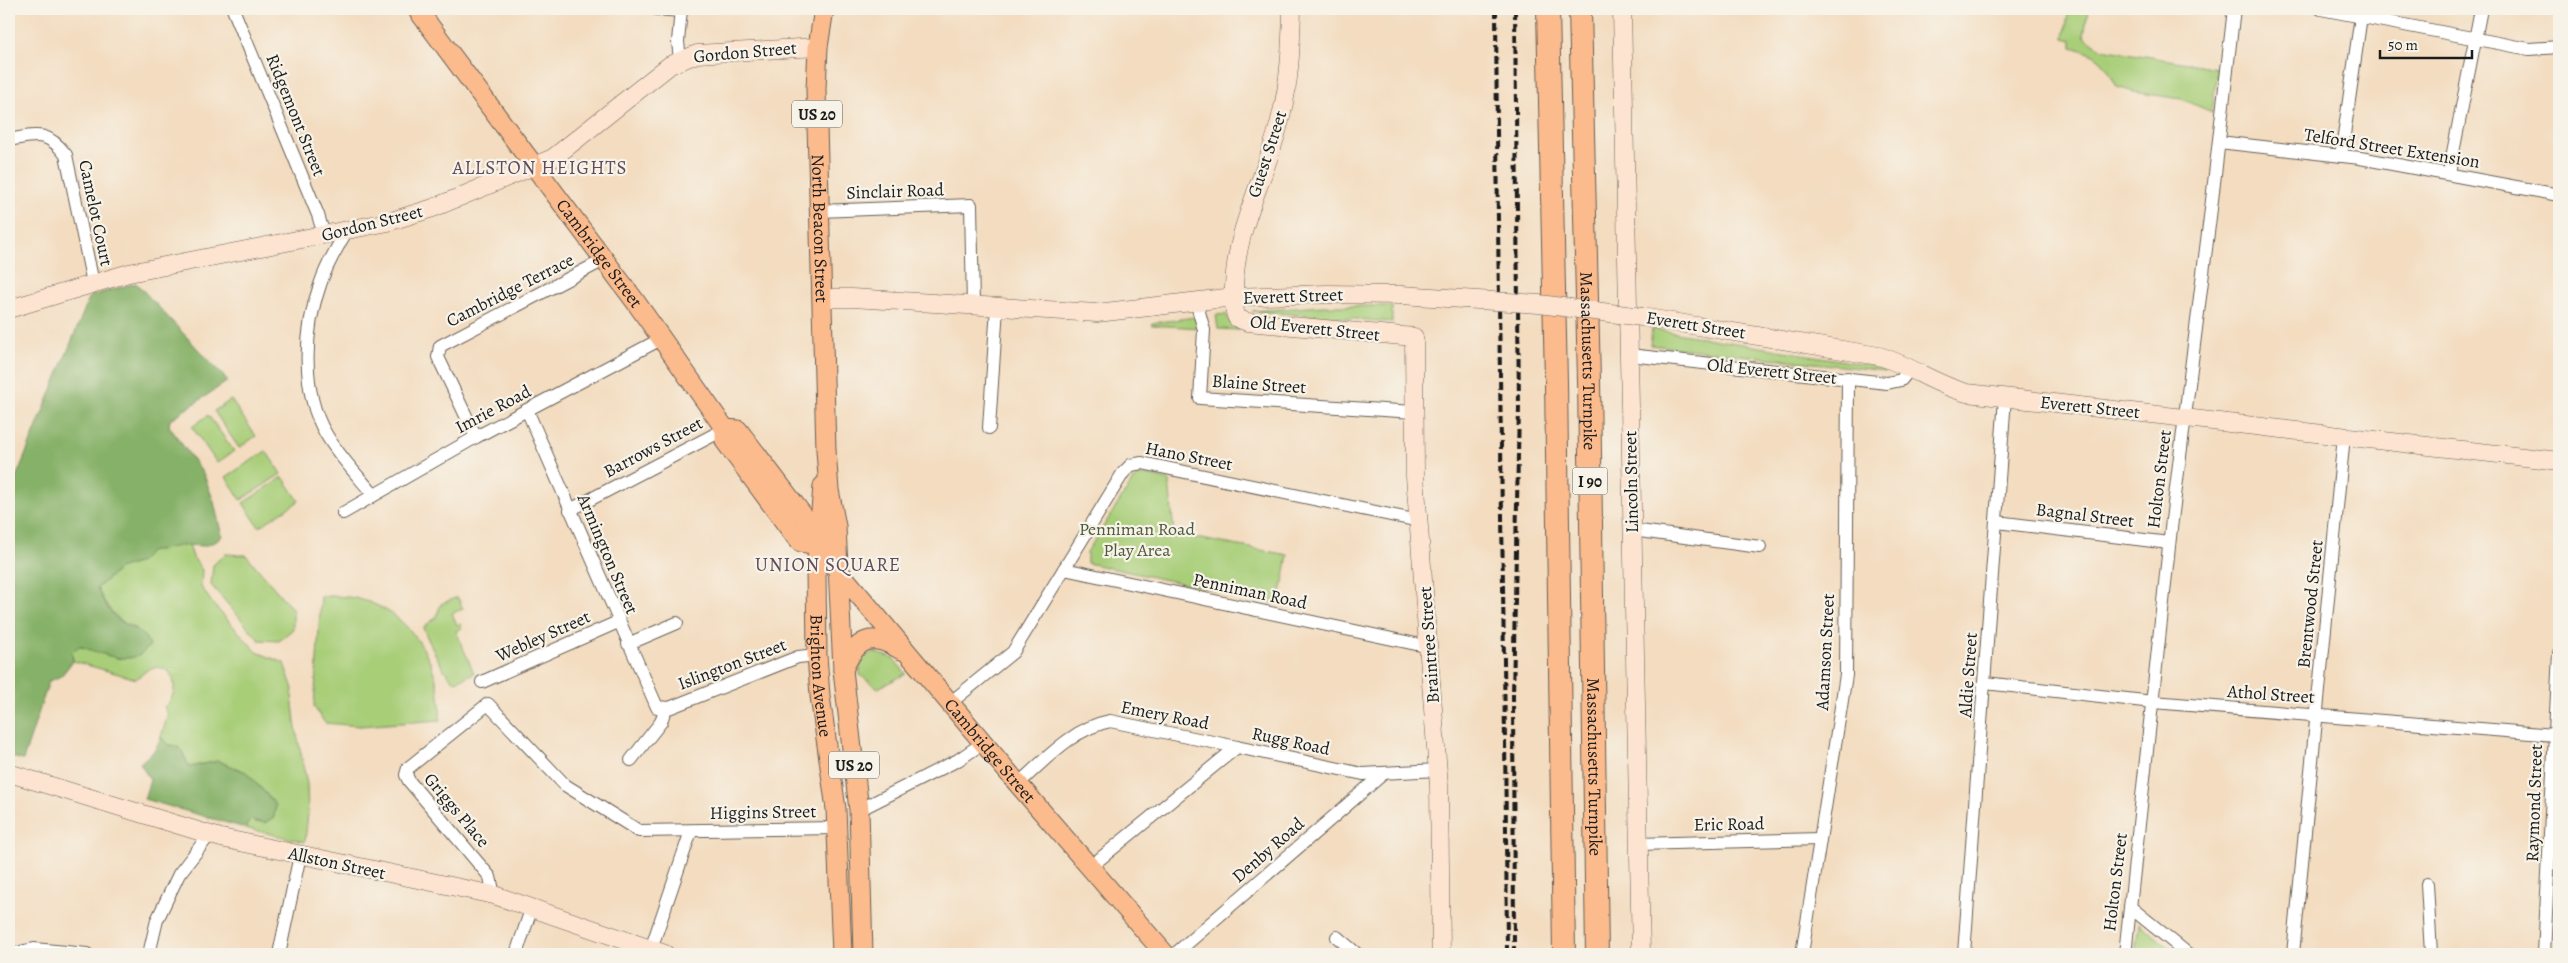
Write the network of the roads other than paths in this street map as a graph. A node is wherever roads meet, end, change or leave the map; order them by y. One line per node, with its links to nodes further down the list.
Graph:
1 (233, 9): 26 (street, Ridgemont Street)
2 (416, 9): 21 (main road, Cambridge Street)
3 (656, 9): 12 (street)
4 (824, 9): 15 (main road, North Beacon Street / US 20)
5 (1292, 9): 29 (street, Guest Street)
6 (1548, 9): 111 (highway, Massachusetts Turnpike / I 90)
7 (1580, 9): 112 (highway, Massachusetts Turnpike / I 90)
8 (1622, 9): 37 (street, Lincoln Street)
9 (2234, 9): 19 (street, Holton Street)
10 (2322, 9): 13 (street)
11 (2481, 9): 14 (street)
12 (681, 10): 17 (street)
13 (2361, 13): 14 (street); 20 (street)
14 (2475, 40): 16 (street); 22 (street)
15 (818, 47): 17 (street, Gordon Street); 24 (main road, North Beacon Street / US 20)
16 (2559, 47)
17 (680, 59): 21 (street, Gordon Street)
18 (9, 140): 28 (street, Camelot Court)
19 (2219, 142): 20 (street, Telford Street Extension); 43 (street, Holton Street)
20 (2341, 156): 22 (street, Telford Street Extension)
21 (532, 166): 25 (street, Gordon Street); 27 (main road, Cambridge Street)
22 (2449, 173): 23 (street, Telford Street Extension)
23 (2559, 195)
24 (819, 211): 30 (main road, North Beacon Street / US 20); 32 (street, Sinclair Road)
25 (347, 230): 26 (street, Gordon Street); 50 (street)
26 (324, 235): 28 (street, Gordon Street)
27 (604, 260): 36 (main road, Cambridge Street); 47 (street, Cambridge Terrace)
28 (93, 283): 34 (street, Gordon Street)
29 (1234, 297): 31 (street, Everett Street); 35 (street, Old Everett Street); 38 (street, Everett Street, bridge)
30 (822, 298): 32 (street, Everett Street); 48 (main road, North Beacon Street / US 20)
31 (1196, 301): 33 (street, Everett Street); 42 (street, Blaine Street)
32 (973, 306): 33 (street, Everett Street)
33 (997, 306): 44 (street)
34 (9, 309)
35 (1414, 337): 42 (street, Braintree Street)
36 (660, 340): 41 (street, Imrie Road); 45 (main road, Cambridge Street)
37 (1629, 355): 39 (street, Old Everett Street); 55 (street, Lincoln Street)
38 (1910, 369): 39 (street, Old Everett Street); 40 (street, Everett Street)
39 (1848, 378): 89 (street, Adamson Street)
40 (2005, 398): 43 (street, Everett Street); 54 (street, Aldie Street)
41 (527, 410): 47 (street, Imrie Road); 51 (street, Armington Street)
42 (1414, 412): 53 (street, Braintree Street)
43 (2184, 417): 46 (street, Everett Street); 56 (street, Holton Street)
44 (989, 428)
45 (725, 429): 51 (street, Barrows Street); 57 (main road, Cambridge Street); 57 (main road, Cambridge Street)
46 (2344, 436): 49 (street, Everett Street); 74 (street, Brentwood Street)
47 (476, 437): 50 (street, Imrie Road)
48 (826, 450): 57 (main road, North Beacon Street / US 20); 59 (main road, North Beacon Street / US 20)
49 (2559, 461)
50 (373, 494): 52 (street, Imrie Road)
51 (570, 510): 61 (street, Armington Street)
52 (343, 513)
53 (1419, 521): 60 (street, Hano Street); 64 (street, Braintree Street)
54 (1997, 522): 56 (street, Bagnal Street); 70 (street, Aldie Street)
55 (1632, 530): 58 (street); 90 (street, Lincoln Street)
56 (2170, 543): 71 (street, Holton Street)
57 (818, 545): 59 (main road, Cambridge Street); 67 (main road, Brighton Avenue / US 20)
58 (1760, 547)
59 (837, 569): 66 (main road, Cambridge Street); 68 (main road, Brighton Avenue / US 20)
60 (1064, 569): 64 (street, Penniman Road); 72 (street, Hano Street)
61 (618, 622): 63 (street, Armington Street); 69 (street, Webley Street)
62 (677, 622): 63 (street)
63 (628, 644): 73 (street, Armington Street)
64 (1430, 647): 80 (street, Braintree Street)
65 (2559, 653): 75 (street, Raymond Street)
66 (906, 654): 68 (main road); 72 (main road, Cambridge Street)
67 (818, 655): 73 (street, Islington Street); 86 (main road, Brighton Avenue / US 20)
68 (843, 670): 85 (main road, Brighton Avenue / US 20)
69 (482, 682)
70 (1985, 683): 71 (street, Athol Street); 115 (street, Aldie Street)
71 (2154, 702): 74 (street, Athol Street); 97 (street, Holton Street)
72 (950, 703): 76 (main road, Cambridge Street)
73 (662, 709): 78 (street)
74 (2316, 715): 75 (street, Athol Street); 118 (street, Brentwood Street)
75 (2554, 735): 79 (street, Raymond Street)
76 (983, 743): 84 (main road, Cambridge Street); 85 (street)
77 (1237, 747): 82 (street, Rugg Road); 84 (street, Emery Road); 92 (street, Rugg Road)
78 (631, 760)
79 (2557, 764): 95 (street, Raymond Street)
80 (1438, 770): 82 (street, Rugg Road); 110 (street, Braintree Street)
81 (9, 773): 88 (street, Allston Street)
82 (1384, 773): 108 (street, Denby Road)
83 (558, 777): 87 (street, Higgins Street); 94 (street, Griggs Place)
84 (1018, 784): 92 (main road, Cambridge Street)
85 (859, 810): 106 (main road, Brighton Avenue / US 20)
86 (837, 828): 87 (street, Higgins Street); 105 (main road, Brighton Avenue / US 20)
87 (690, 831): 99 (street, Higgins Street)
88 (210, 834): 91 (street, Allston Street); 102 (street)
89 (1820, 839): 90 (street, Eric Road); 114 (street, Adamson Street)
90 (1638, 844): 113 (street, Lincoln Street)
91 (300, 854): 94 (street, Allston Street); 103 (street)
92 (1090, 868): 107 (main road, Cambridge Street)
93 (2426, 884): 119 (street)
94 (494, 895): 96 (street, Allston Street)
95 (2553, 906): 120 (street, Raymond Street)
96 (532, 907): 99 (street, Allston Street); 104 (street)
97 (2130, 907): 116 (street, Holton Street); 117 (street)
98 (1337, 937): 109 (street)
99 (658, 952)
100 (10, 954): 101 (street)
101 (87, 954)
102 (149, 954)
103 (279, 954)
104 (516, 954)
105 (842, 954)
106 (863, 954)
107 (1165, 954)
108 (1175, 954)
109 (1357, 954)
110 (1441, 954)
111 (1564, 954)
112 (1597, 954)
113 (1640, 954)
114 (1802, 954)
115 (1964, 954)
116 (2125, 954)
117 (2188, 954)
118 (2293, 954)
119 (2431, 954)
120 (2544, 954)

